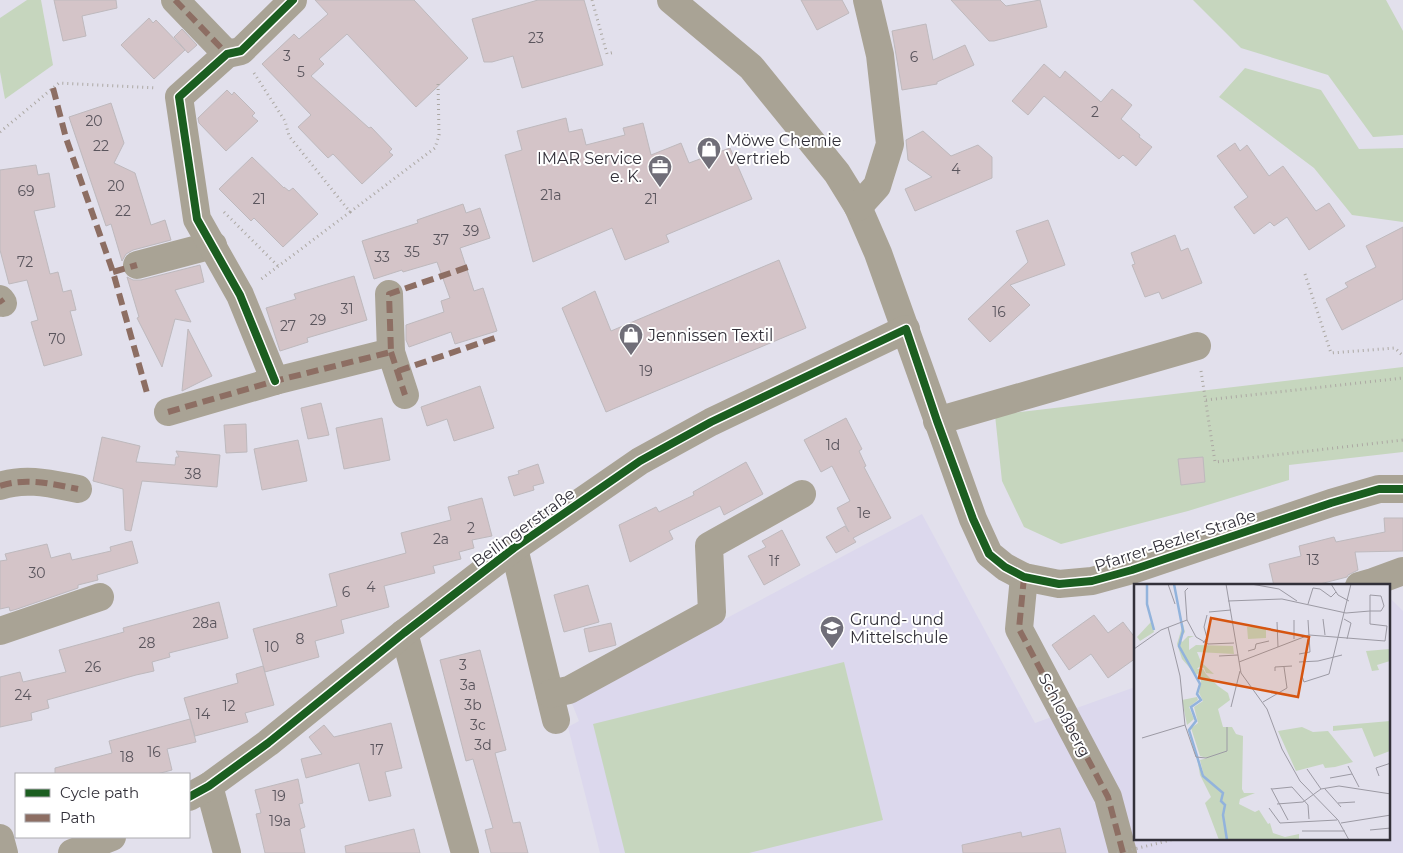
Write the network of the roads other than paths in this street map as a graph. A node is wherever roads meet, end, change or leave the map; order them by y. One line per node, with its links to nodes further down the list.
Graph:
1 (175, 0): 5 (street)
2 (293, 0): 5 (street)
3 (671, 0): 6 (street, Pfarrer-Bezler-Straße)
4 (867, 0): 6 (street)
5 (234, 52): 7 (street)
6 (858, 207): 10 (street, Pfarrer-Bezler-Straße)
7 (208, 238): 8 (street); 13 (street)
8 (137, 265)
9 (389, 294): 12 (street)
10 (906, 329): 16 (street, Pfarrer-Bezler-Straße); 21 (street, Beilingerstraße)
11 (1197, 346): 16 (street)
12 (392, 352): 13 (street); 14 (street)
13 (275, 381): 15 (street)
14 (405, 395)
15 (168, 412)
16 (937, 421): 23 (street, Pfarrer-Bezler-Straße)
17 (0, 486): 18 (street)
18 (78, 489)
19 (1403, 489): 23 (street, Pfarrer-Bezler-Straße)
20 (802, 494): 28 (street)
21 (514, 548): 27 (street, Beilingerstraße); 28 (street, Beilingerstraße)
22 (1403, 571): 24 (street)
23 (1024, 577): 37 (street, Schloßberg)
24 (1366, 584)
25 (100, 597): 26 (street)
26 (0, 631)
27 (404, 633): 30 (street, Beilingerstraße); 36 (street)
28 (550, 694): 29 (street, Beilingerstraße)
29 (556, 720)
30 (199, 791): 35 (street, Beilingerstraße)
31 (0, 838): 33 (street)
32 (110, 838): 34 (street)
33 (4, 853)
34 (72, 853)
35 (227, 853)
36 (465, 853)
37 (1123, 853)

